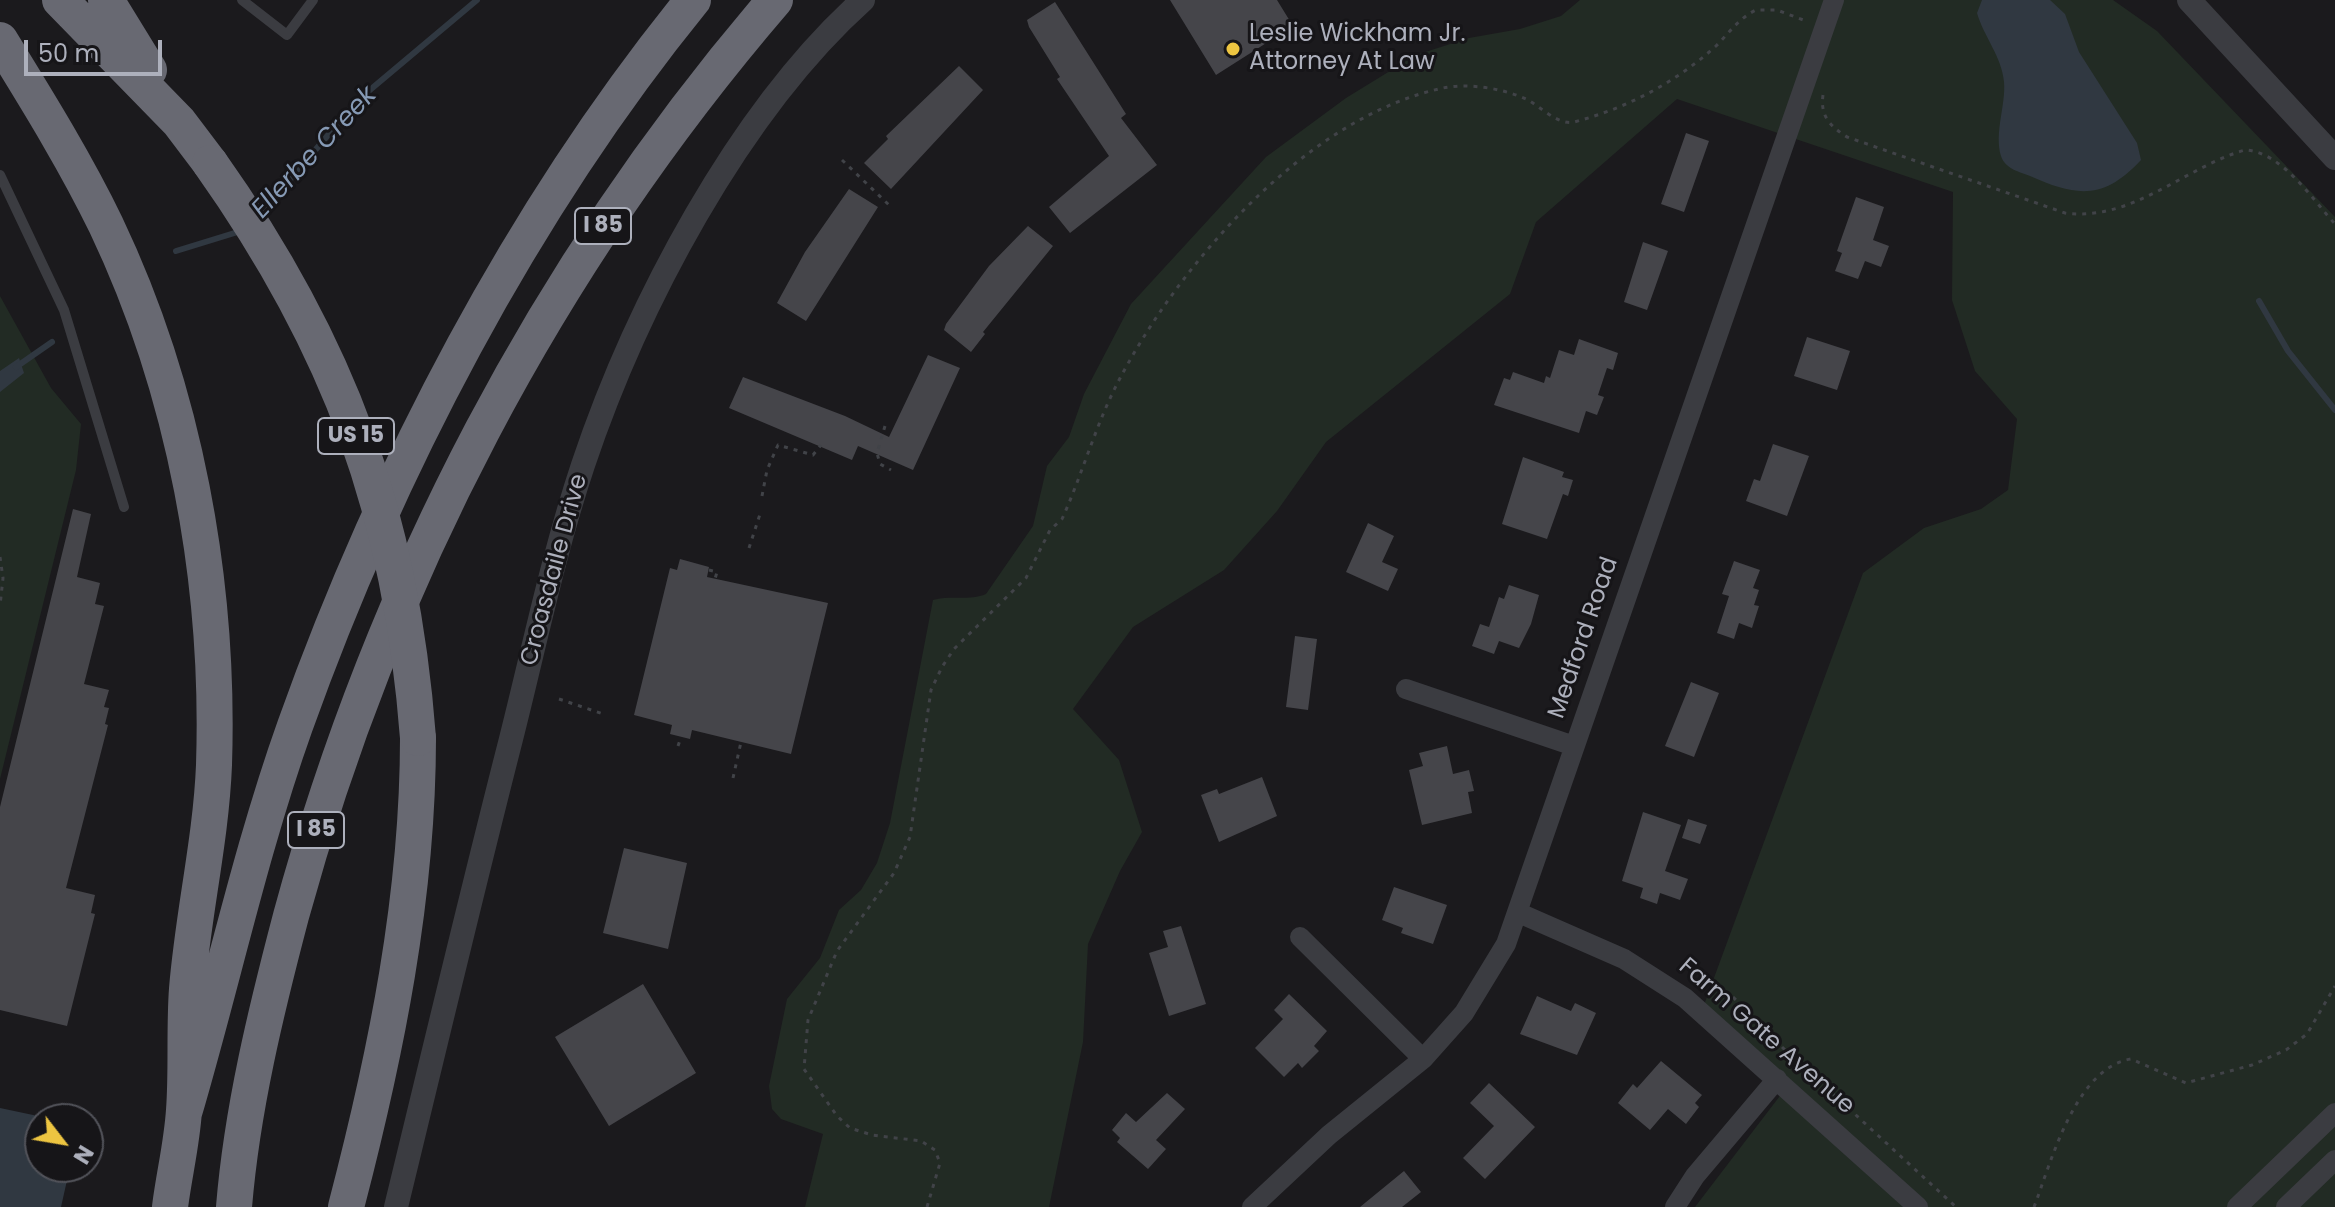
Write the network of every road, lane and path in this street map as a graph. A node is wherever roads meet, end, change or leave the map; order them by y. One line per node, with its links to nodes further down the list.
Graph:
1 (60, 0): 14 (highway, US 15)
2 (106, 0): 14 (highway)
3 (242, 0): 4 (lane)
4 (313, 0)
5 (693, 0): 46 (highway, I 85)
6 (775, 0): 50 (highway, I 85)
7 (863, 0): 52 (street, Croasdaile Drive)
8 (1834, 0): 10 (street, Medford Road)
9 (2189, 0): 16 (street)
10 (1823, 27): 38 (street, Medford Road); 53 (path)
11 (0, 40): 15 (highway)
12 (0, 76): 15 (highway)
13 (1824, 87): 20 (path)
14 (179, 122): 51 (highway, US 15, bridge)
15 (63, 144): 46 (highway)
16 (2335, 158)
17 (842, 160): 19 (path)
18 (0, 175): 25 (lane)
19 (889, 205)
20 (2335, 224)
21 (885, 426): 23 (path)
22 (821, 445): 24 (path)
23 (891, 470)
24 (762, 496)
25 (124, 507)
26 (761, 511): 27 (path)
27 (749, 548)
28 (0, 557): 31 (path)
29 (709, 570): 30 (path)
30 (715, 579)
31 (0, 606)
32 (1406, 689): 38 (street)
33 (559, 699): 34 (path)
34 (606, 715)
35 (681, 737): 37 (path)
36 (741, 742): 39 (path)
37 (678, 746)
38 (1574, 746): 40 (street, Medford Road)
39 (733, 778)
40 (1519, 913): 44 (street, Medford Road); 45 (street, Farm Gate Avenue)
41 (1300, 937): 44 (street)
42 (2335, 986): 58 (path)
43 (1733, 997): 57 (path)
44 (1423, 1059): 54 (street, Medford Road)
45 (1777, 1079): 55 (street); 56 (street, Farm Gate Avenue)
46 (184, 1113): 49 (highway, I 85)
47 (2335, 1113): 59 (street)
48 (2335, 1160): 60 (street)
49 (170, 1207)
50 (234, 1207)
51 (346, 1207)
52 (396, 1207)
53 (927, 1207)
54 (1252, 1207)
55 (1675, 1207)
56 (1918, 1207)
57 (1956, 1207)
58 (2034, 1207)
59 (2237, 1207)
60 (2286, 1207)

